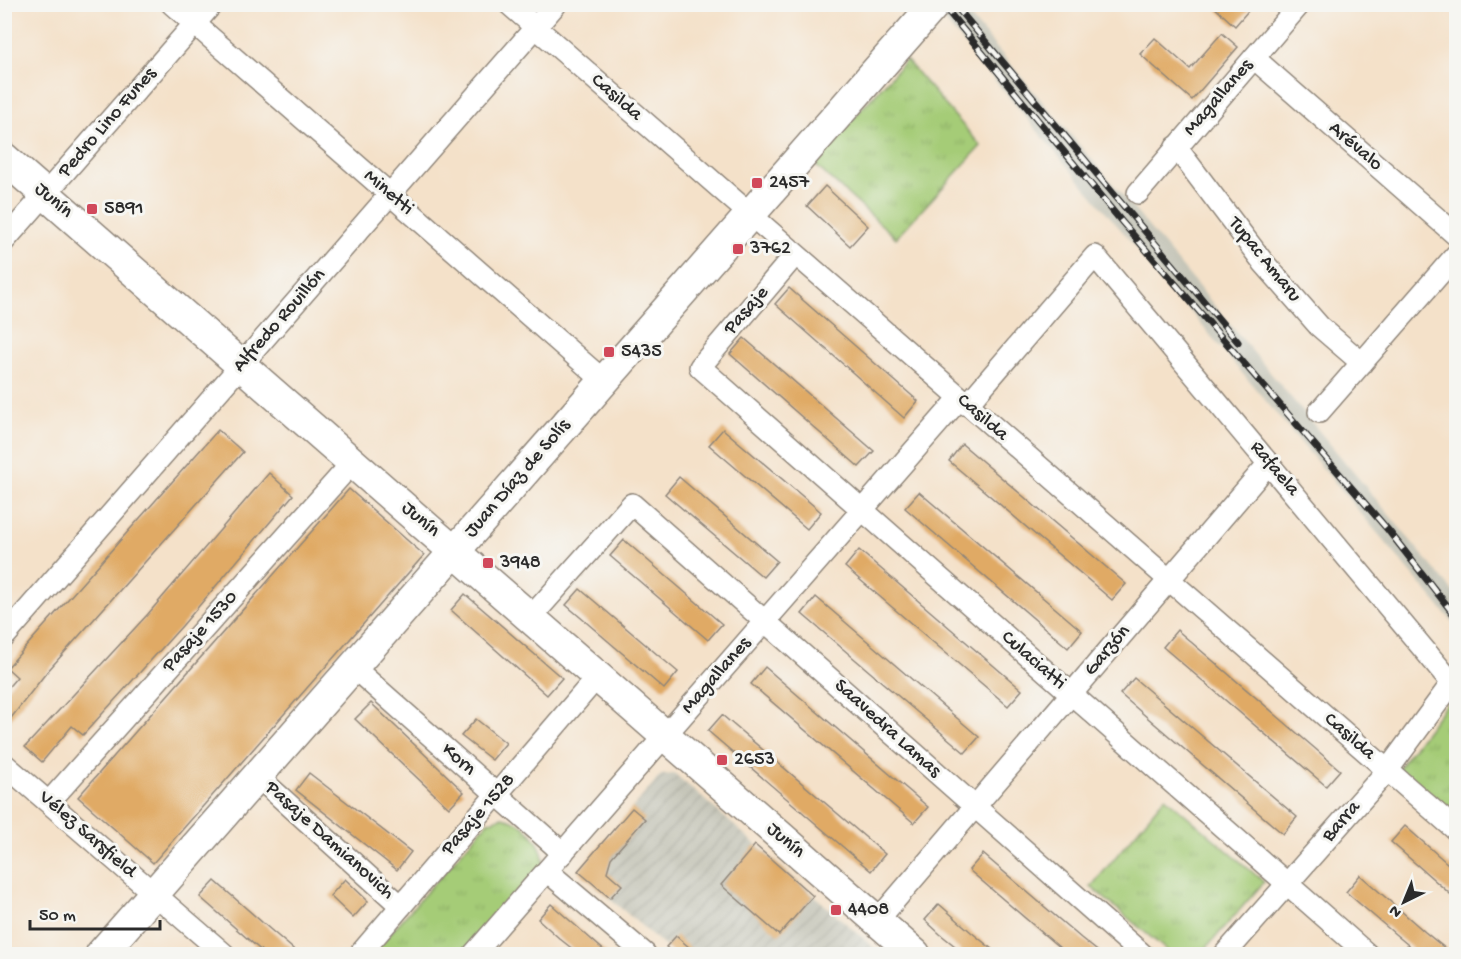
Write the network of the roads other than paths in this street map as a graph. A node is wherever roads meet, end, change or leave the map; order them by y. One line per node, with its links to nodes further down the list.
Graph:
1 (172, 4): 7 (street, Minetti)
2 (212, 4): 7 (street, Pedro Lino Funes)
3 (509, 4): 8 (street, Casilda)
4 (556, 4): 8 (street, Alfredo Rouillón)
5 (935, 4): 15 (main road, Juan Díaz de Solís)
6 (1300, 5): 9 (street, Magallanes)
7 (194, 24): 13 (street, Pedro Lino Funes); 14 (street, Minetti)
8 (536, 27): 14 (street, Alfredo Rouillón); 15 (street, Casilda)
9 (1254, 58): 10 (street, Magallanes); 16 (street, Arévalo)
10 (1176, 147): 12 (street, Magallanes); 21 (street, Tupac Amaru)
11 (4, 158): 13 (main road, Junín)
12 (1138, 192)
13 (46, 194): 17 (street, Pedro Lino Funes); 22 (main road, Junín)
14 (390, 195): 22 (street, Alfredo Rouillón); 24 (street, Minetti)
15 (750, 215): 18 (street, Casilda); 24 (main road, Juan Díaz de Solís)
16 (1456, 235)
17 (4, 241)
18 (795, 255): 23 (street, Pasaje); 25 (street, Casilda)
19 (1456, 255): 21 (street)
20 (1095, 256): 25 (street, Magallanes); 28 (street, Rafaela)
21 (1362, 363): 26 (street)
22 (242, 365): 27 (main road, Junín); 34 (street, Alfredo Rouillón)
23 (700, 367): 29 (street, Culaciatti)
24 (604, 381): 30 (main road, Juan Díaz de Solís)
25 (964, 401): 29 (street, Magallanes); 31 (street, Casilda)
26 (1319, 412)
27 (353, 462): 30 (main road, Junín); 44 (street, Pasaje 1530)
28 (1269, 463): 31 (street, Garzón); 37 (street, Rafaela)
29 (862, 510): 33 (street, Magallanes); 38 (street, Culaciatti)
30 (455, 551): 32 (main road, Junín); 35 (main road, Juan Díaz de Solís)
31 (1169, 580): 38 (street, Garzón); 41 (street, Casilda)
32 (531, 617): 33 (street, Saavedra Lamas); 36 (main road, Junín)
33 (765, 621): 39 (street, Magallanes); 45 (street, Saavedra Lamas)
34 (4, 637)
35 (353, 667): 42 (main road, Juan Díaz de Solís); 43 (street, Korn)
36 (598, 676): 39 (main road, Junín); 43 (street, Pasaje 1528)
37 (1452, 683): 41 (street, Barra)
38 (1071, 694): 45 (street, Garzón); 49 (street, Culaciatti)
39 (665, 736): 47 (street, Magallanes); 52 (main road, Junín)
40 (4, 764): 44 (street, Vélez Sarsfield)
41 (1387, 771): 46 (street, Casilda); 49 (street, Barra)
42 (257, 776): 50 (main road, Juan Díaz de Solís); 51 (street, Pasaje Damianovich)
43 (496, 795): 47 (street, Korn); 51 (street, Pasaje 1528)
44 (49, 802): 50 (street, Vélez Sarsfield)
45 (975, 807): 52 (street, Garzón); 59 (street, Saavedra Lamas)
46 (1456, 830)
47 (563, 853): 48 (street, Magallanes)
48 (547, 871): 56 (street, Magallanes); 57 (street)
49 (1287, 884): 60 (street, Barra); 61 (street, Culaciatti)
50 (154, 894): 53 (main road, Juan Díaz de Solís); 54 (street, Vélez Sarsfield)
51 (401, 906): 55 (street, Pasaje 1528)
52 (877, 921): 58 (main road, Junín)
53 (101, 954)
54 (224, 954)
55 (360, 954)
56 (474, 954)
57 (645, 954)
58 (915, 954)
59 (1142, 954)
60 (1225, 954)
61 (1367, 954)

